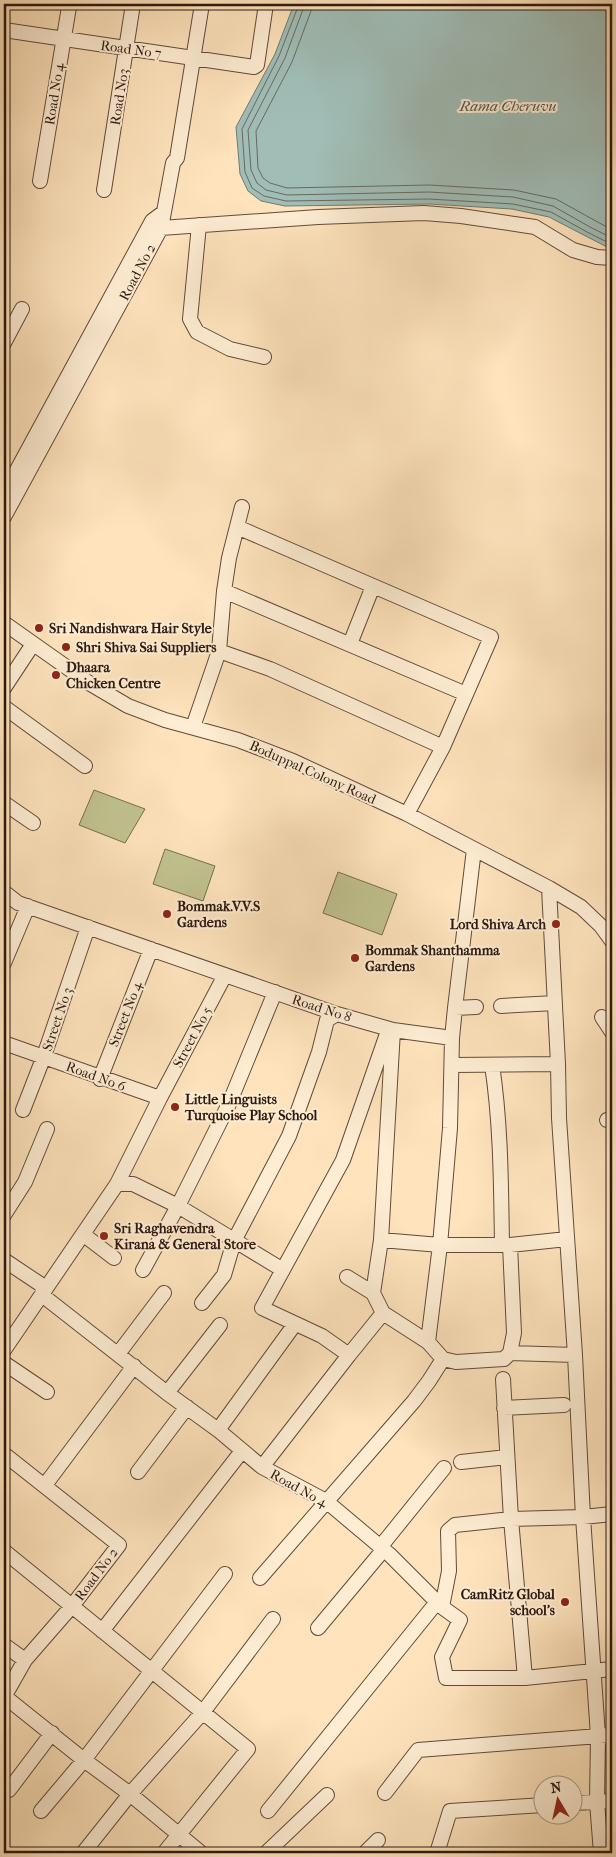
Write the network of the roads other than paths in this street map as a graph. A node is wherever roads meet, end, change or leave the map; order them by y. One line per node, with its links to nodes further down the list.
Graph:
1 (133, 4): 8 (street, Road No3)
2 (194, 4): 9 (street)
3 (202, 4): 9 (street, Road No 2)
4 (266, 4): 9 (street, Road No 7)
5 (69, 7): 7 (street, Road No 4)
6 (4, 30): 7 (street, Road No 7)
7 (63, 39): 8 (street, Road No 7); 10 (street, Road No 4)
8 (126, 48): 9 (street, Road No 7); 11 (street, Road No3)
9 (190, 57): 12 (street, Road No 2)
10 (40, 182)
11 (104, 190)
12 (164, 212): 14 (street, Road No 2); 19 (street)
13 (199, 225): 14 (street); 15 (street); 18 (street)
14 (161, 228): 19 (street, Road No 2)
15 (612, 258)
16 (22, 309): 17 (street)
17 (4, 342)
18 (264, 357)
19 (6, 499): 21 (street, Road No 2)
20 (242, 507): 22 (street)
21 (4, 517)
22 (237, 527): 23 (street); 24 (street)
23 (374, 586): 27 (street); 30 (street)
24 (224, 591): 27 (street); 28 (street)
25 (4, 622): 26 (street, Boduppal Colony Road)
26 (33, 644): 29 (street); 32 (street, Boduppal Colony Road)
27 (350, 644): 30 (street)
28 (219, 651): 32 (street); 33 (street)
29 (4, 688)
30 (466, 694): 33 (street)
31 (4, 707): 34 (street)
32 (193, 728): 36 (street, Boduppal Colony Road)
33 (443, 747): 36 (street)
34 (85, 766)
35 (4, 803): 37 (street)
36 (408, 814): 38 (street, Boduppal Colony Road)
37 (33, 823)
38 (474, 849): 39 (street, Boduppal Colony Road); 51 (street)
39 (549, 888): 43 (street, Boduppal Colony Road); 48 (street)
40 (4, 892): 41 (street, Road No 8)
41 (28, 906): 42 (street, Road No 8); 45 (street)
42 (88, 927): 44 (street, Road No 8); 58 (street, Street No 3)
43 (612, 941)
44 (151, 949): 46 (street, Road No 8); 62 (street, Street No 4)
45 (4, 963)
46 (225, 976): 47 (street, Road No 8); 63 (street, Street No 5)
47 (275, 992): 52 (street, Road No 8); 67 (street)
48 (555, 1003): 49 (street); 59 (street)
49 (501, 1006)
50 (476, 1007): 51 (street)
51 (454, 1008): 56 (street)
52 (337, 1014): 54 (street, Road No 8); 72 (street)
53 (602, 1017): 55 (street)
54 (391, 1029): 56 (street, Road No 8); 71 (street); 78 (street)
55 (612, 1032)
56 (452, 1038): 60 (street)
57 (4, 1043): 58 (street, Road No 6)
58 (44, 1056): 62 (street, Road No 6); 64 (street, Street No 3)
59 (558, 1064): 61 (street); 70 (street)
60 (452, 1065): 61 (street); 73 (street)
61 (492, 1065): 74 (street)
62 (100, 1078): 63 (street, Road No 6)
63 (160, 1098): 66 (street, Street No 5)
64 (23, 1110)
65 (47, 1128): 68 (street)
66 (117, 1184): 67 (street); 69 (street, Street No 5)
67 (178, 1206): 72 (street); 77 (street)
68 (4, 1215)
69 (84, 1234): 75 (street); 82 (street, Street No 5)
70 (567, 1239): 74 (street); 92 (street)
71 (380, 1240): 73 (street); 81 (street)
72 (234, 1241): 78 (street); 83 (street)
73 (440, 1245): 74 (street); 87 (street)
74 (506, 1245): 89 (street)
75 (114, 1258)
76 (4, 1260): 82 (street, Road No 4)
77 (143, 1270)
78 (284, 1270): 85 (street)
79 (347, 1277): 81 (street)
80 (164, 1293): 90 (street)
81 (373, 1293): 84 (street)
82 (42, 1295): 88 (street, Street No 5); 90 (street, Road No 4)
83 (202, 1303)
84 (383, 1313): 87 (street); 91 (street)
85 (296, 1324): 91 (street); 102 (street)
86 (220, 1325): 98 (street)
87 (428, 1342): 93 (street)
88 (4, 1350)
89 (510, 1353): 92 (street); 93 (street)
90 (118, 1354): 95 (street, Road No 4)
91 (349, 1355): 107 (street)
92 (576, 1356): 113 (street)
93 (443, 1359): 111 (street)
94 (4, 1363): 97 (street)
95 (134, 1366): 98 (street, Road No 4); 110 (street)
96 (503, 1379): 101 (street)
97 (47, 1392)
98 (168, 1393): 100 (street, Road No 4)
99 (564, 1405): 101 (street)
100 (187, 1407): 102 (street, Road No 4); 109 (street)
101 (504, 1408): 105 (street)
102 (218, 1430): 103 (street, Road No 4)
103 (242, 1451): 107 (street, Road No 4); 123 (street)
104 (4, 1454): 110 (street, Road No 2)
105 (507, 1457): 106 (street); 114 (street)
106 (461, 1462)
107 (262, 1468): 111 (street, Road No 4)
108 (444, 1468): 115 (street)
109 (138, 1472)
110 (45, 1485): 120 (street, Road No 2)
111 (326, 1501): 115 (street, Road No 4); 118 (street)
112 (612, 1514): 113 (street)
113 (583, 1517): 114 (street); 128 (street)
114 (511, 1519): 119 (street); 129 (street)
115 (383, 1548): 119 (street, Road No 4); 122 (street)
116 (4, 1551): 120 (street)
117 (225, 1574): 127 (street)
118 (260, 1578)
119 (440, 1605): 129 (street, Road No 4); 145 (street)
120 (72, 1606): 123 (street); 125 (street, Road No 2)
121 (273, 1619): 131 (street)
122 (318, 1628)
123 (102, 1631): 127 (street)
124 (4, 1645): 125 (street)
125 (25, 1660): 130 (street, Road No 2)
126 (612, 1669): 128 (street, Road No 4)
127 (152, 1671): 131 (street); 135 (street)
128 (593, 1672): 129 (street, Road No 4); 134 (street)
129 (525, 1678)
130 (4, 1696): 132 (street)
131 (203, 1712): 138 (street); 146 (street)
132 (52, 1733): 135 (street); 136 (street)
133 (612, 1735): 134 (street)
134 (598, 1736): 137 (street); 141 (street)
135 (84, 1760): 138 (street); 144 (street)
136 (9, 1790)
137 (385, 1793)
138 (130, 1794): 146 (street); 148 (street)
139 (327, 1795): 151 (street)
140 (612, 1800): 141 (street)
141 (597, 1802): 142 (street); 154 (street)
142 (584, 1803)
143 (534, 1806): 153 (street)
144 (41, 1811)
145 (268, 1811)
146 (179, 1834): 149 (street); 150 (street)
147 (378, 1840): 152 (street)
148 (83, 1853)
149 (164, 1853)
150 (200, 1853)
151 (266, 1853)
152 (365, 1853)
153 (437, 1853)
154 (601, 1853)

